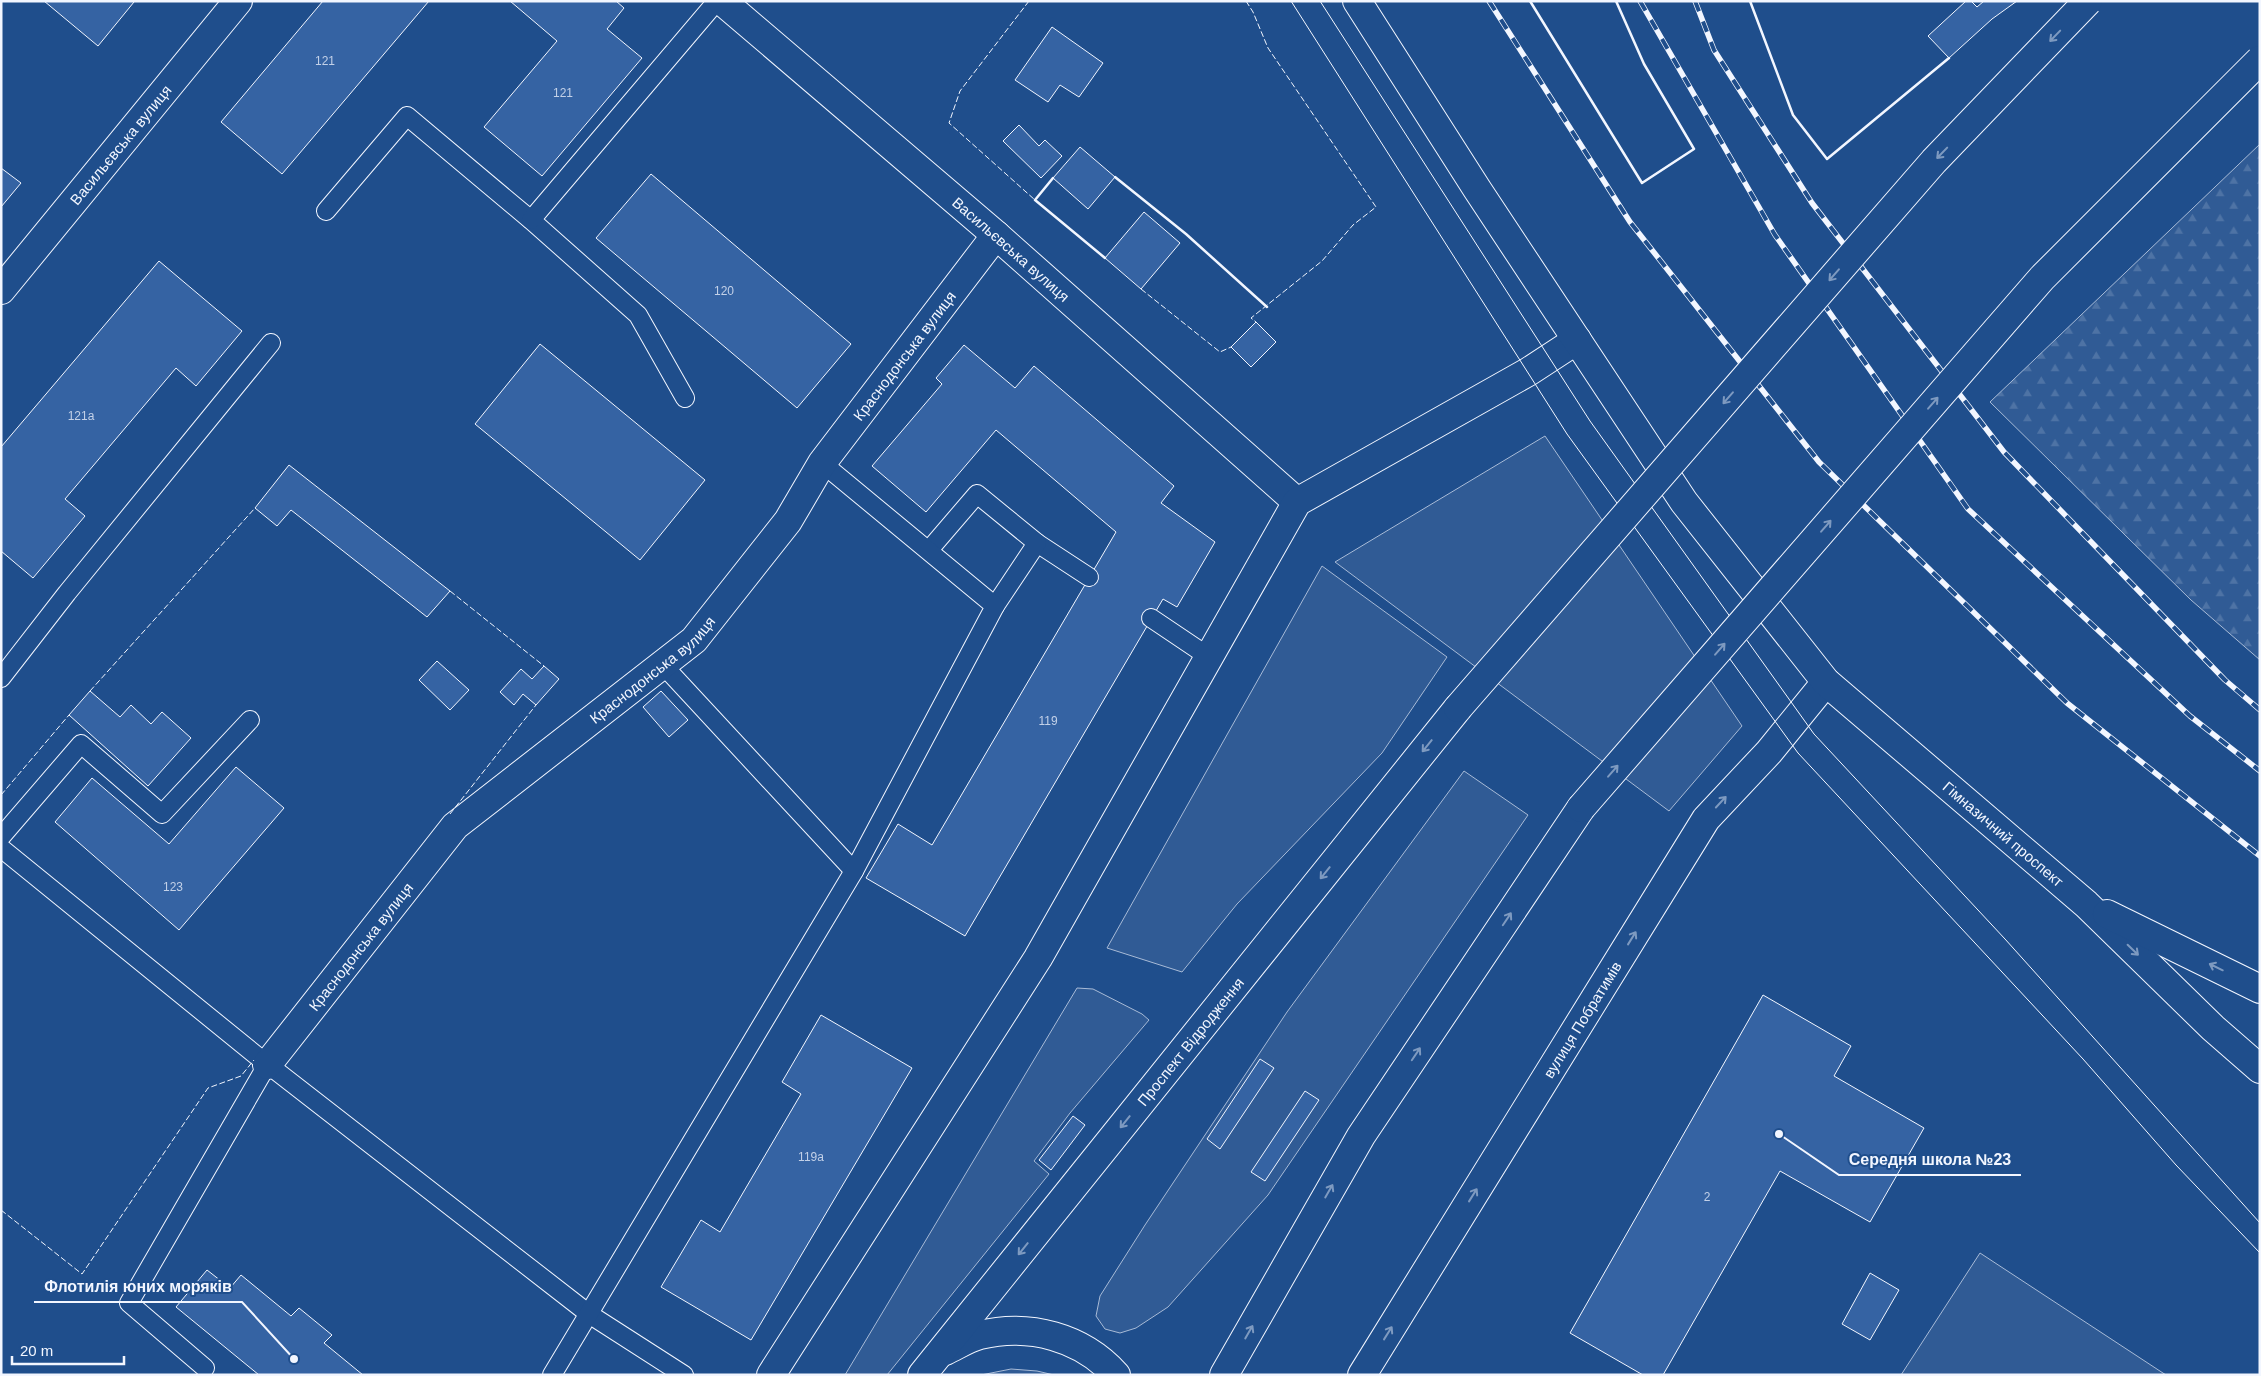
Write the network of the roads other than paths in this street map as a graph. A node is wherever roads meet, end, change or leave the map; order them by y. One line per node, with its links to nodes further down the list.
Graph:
1 (238, 1): 10 (main road, Васильєвська вулиця)
2 (717, 1): 8 (lane)
3 (722, 1): 9 (main road, Васильєвська вулиця)
4 (1357, 1): 11 (main road, Гімназичний проспект)
5 (2088, 1): 34 (main road, Проспект Відродження, one-way to 34, bridge)
6 (2260, 60): 41 (main road, one-way to 6, bridge)
7 (326, 210): 8 (lane)
8 (531, 220): 13 (lane)
9 (996, 235): 14 (main road, Краснодонська вулиця); 15 (main road, Васильєвська вулиця)
10 (1, 290)
11 (1577, 340): 15 (main road); 24 (main road, Гімназичний проспект)
12 (271, 343): 23 (lane)
13 (685, 398)
14 (822, 463): 17 (lane); 22 (main road, Краснодонська вулиця)
15 (1297, 502): 21 (main road)
16 (1037, 543): 17 (lane); 18 (lane); 19 (lane)
17 (928, 550): 19 (lane)
18 (1089, 578)
19 (995, 606): 28 (lane)
20 (1151, 618): 21 (lane)
21 (1209, 657): 38 (main road)
22 (663, 664): 28 (lane); 31 (main road, Краснодонська вулиця)
23 (1, 678)
24 (1826, 682): 29 (main road, Гімназичний проспект); 42 (main road, вулиця Побратимів, one-way to 24)
25 (250, 720): 26 (lane)
26 (1, 836)
27 (1, 848): 31 (lane)
28 (854, 871): 33 (lane)
29 (2086, 904): 30 (main road, one-way to 29); 32 (main road, one-way to 32)
30 (2260, 988)
31 (267, 1065): 33 (lane); 35 (lane)
32 (2260, 1069)
33 (590, 1314): 36 (lane); 37 (lane)
34 (939, 1354): 39 (main road, Проспект Відродження); 40 (main road)
35 (205, 1368)
36 (552, 1375)
37 (684, 1375)
38 (771, 1375)
39 (922, 1375)
40 (1116, 1375)
41 (1224, 1375)
42 (1362, 1375)

